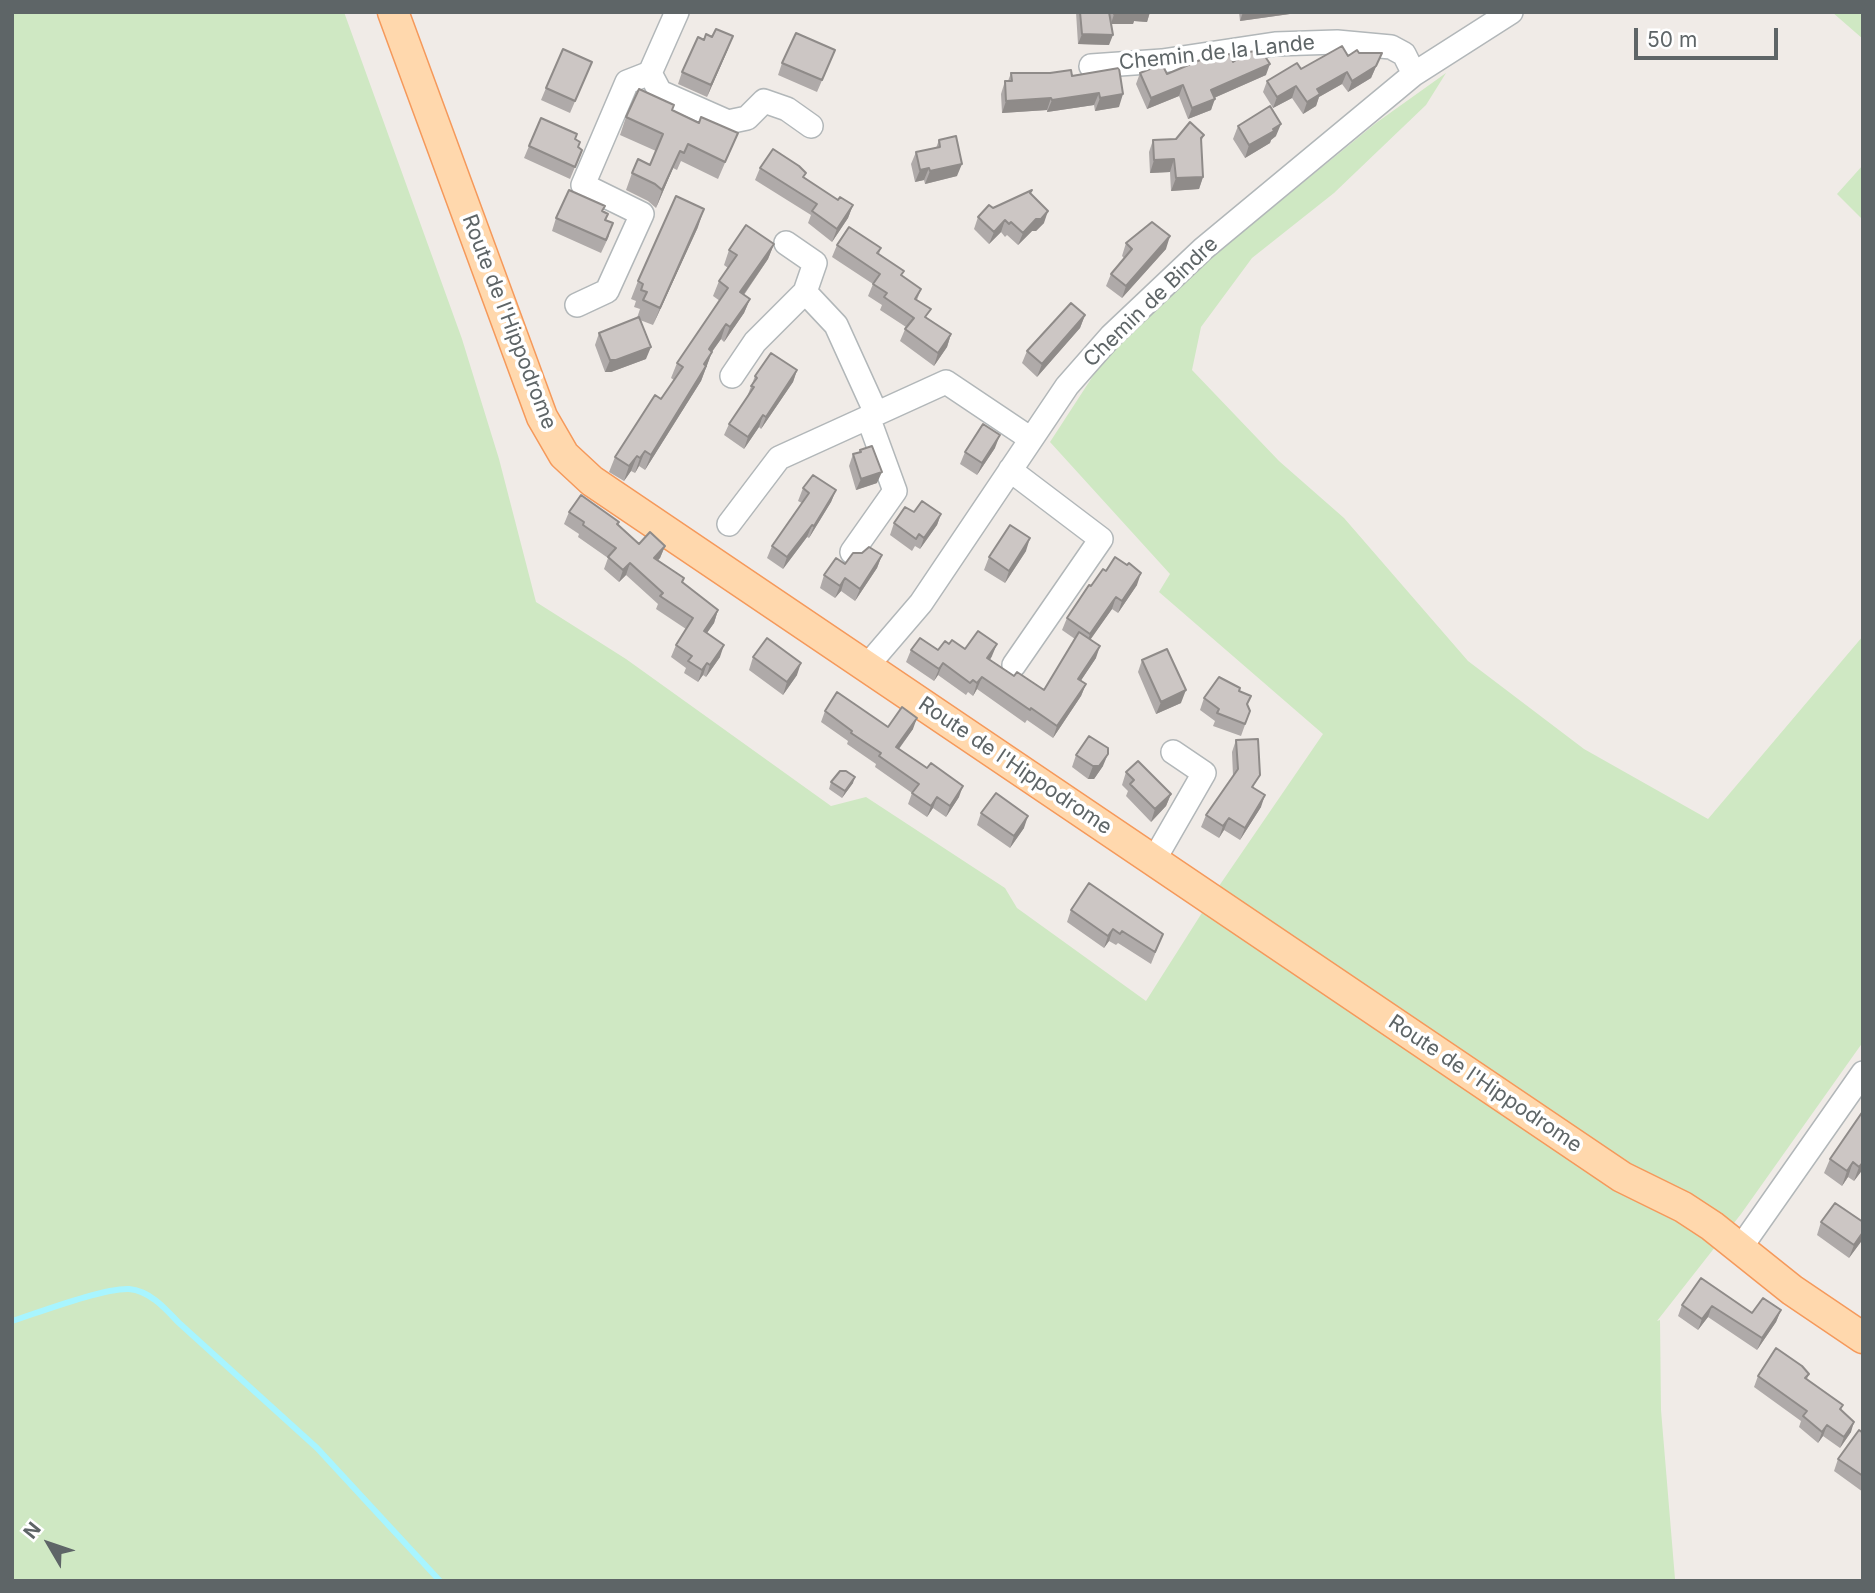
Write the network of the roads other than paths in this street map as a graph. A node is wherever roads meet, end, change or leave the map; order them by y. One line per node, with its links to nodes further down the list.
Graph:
1 (393, 12): 18 (main road, Route de l'Hippodrome)
2 (677, 12): 5 (street)
3 (1511, 12): 6 (street, Chemin de Bindre)
4 (1091, 66): 6 (street, Chemin de la Lande)
5 (650, 73): 7 (street); 10 (street)
6 (1414, 74): 13 (street, Chemin de Bindre)
7 (811, 126)
8 (786, 243): 9 (street)
9 (805, 292): 11 (street); 12 (street)
10 (578, 306)
11 (732, 376)
12 (872, 415): 13 (street); 15 (street); 16 (street)
13 (1031, 439): 14 (street, Chemin de Bindre)
14 (1010, 470): 17 (street); 18 (street, Chemin de Bindre)
15 (729, 524)
16 (852, 552)
17 (1014, 665)
18 (867, 666): 20 (main road, Route de l'Hippodrome)
19 (1173, 752): 20 (street)
20 (1154, 860): 22 (main road, Route de l'Hippodrome)
21 (1863, 1073): 22 (street)
22 (1741, 1247): 23 (main road, Route de l'Hippodrome)
23 (1863, 1338)

